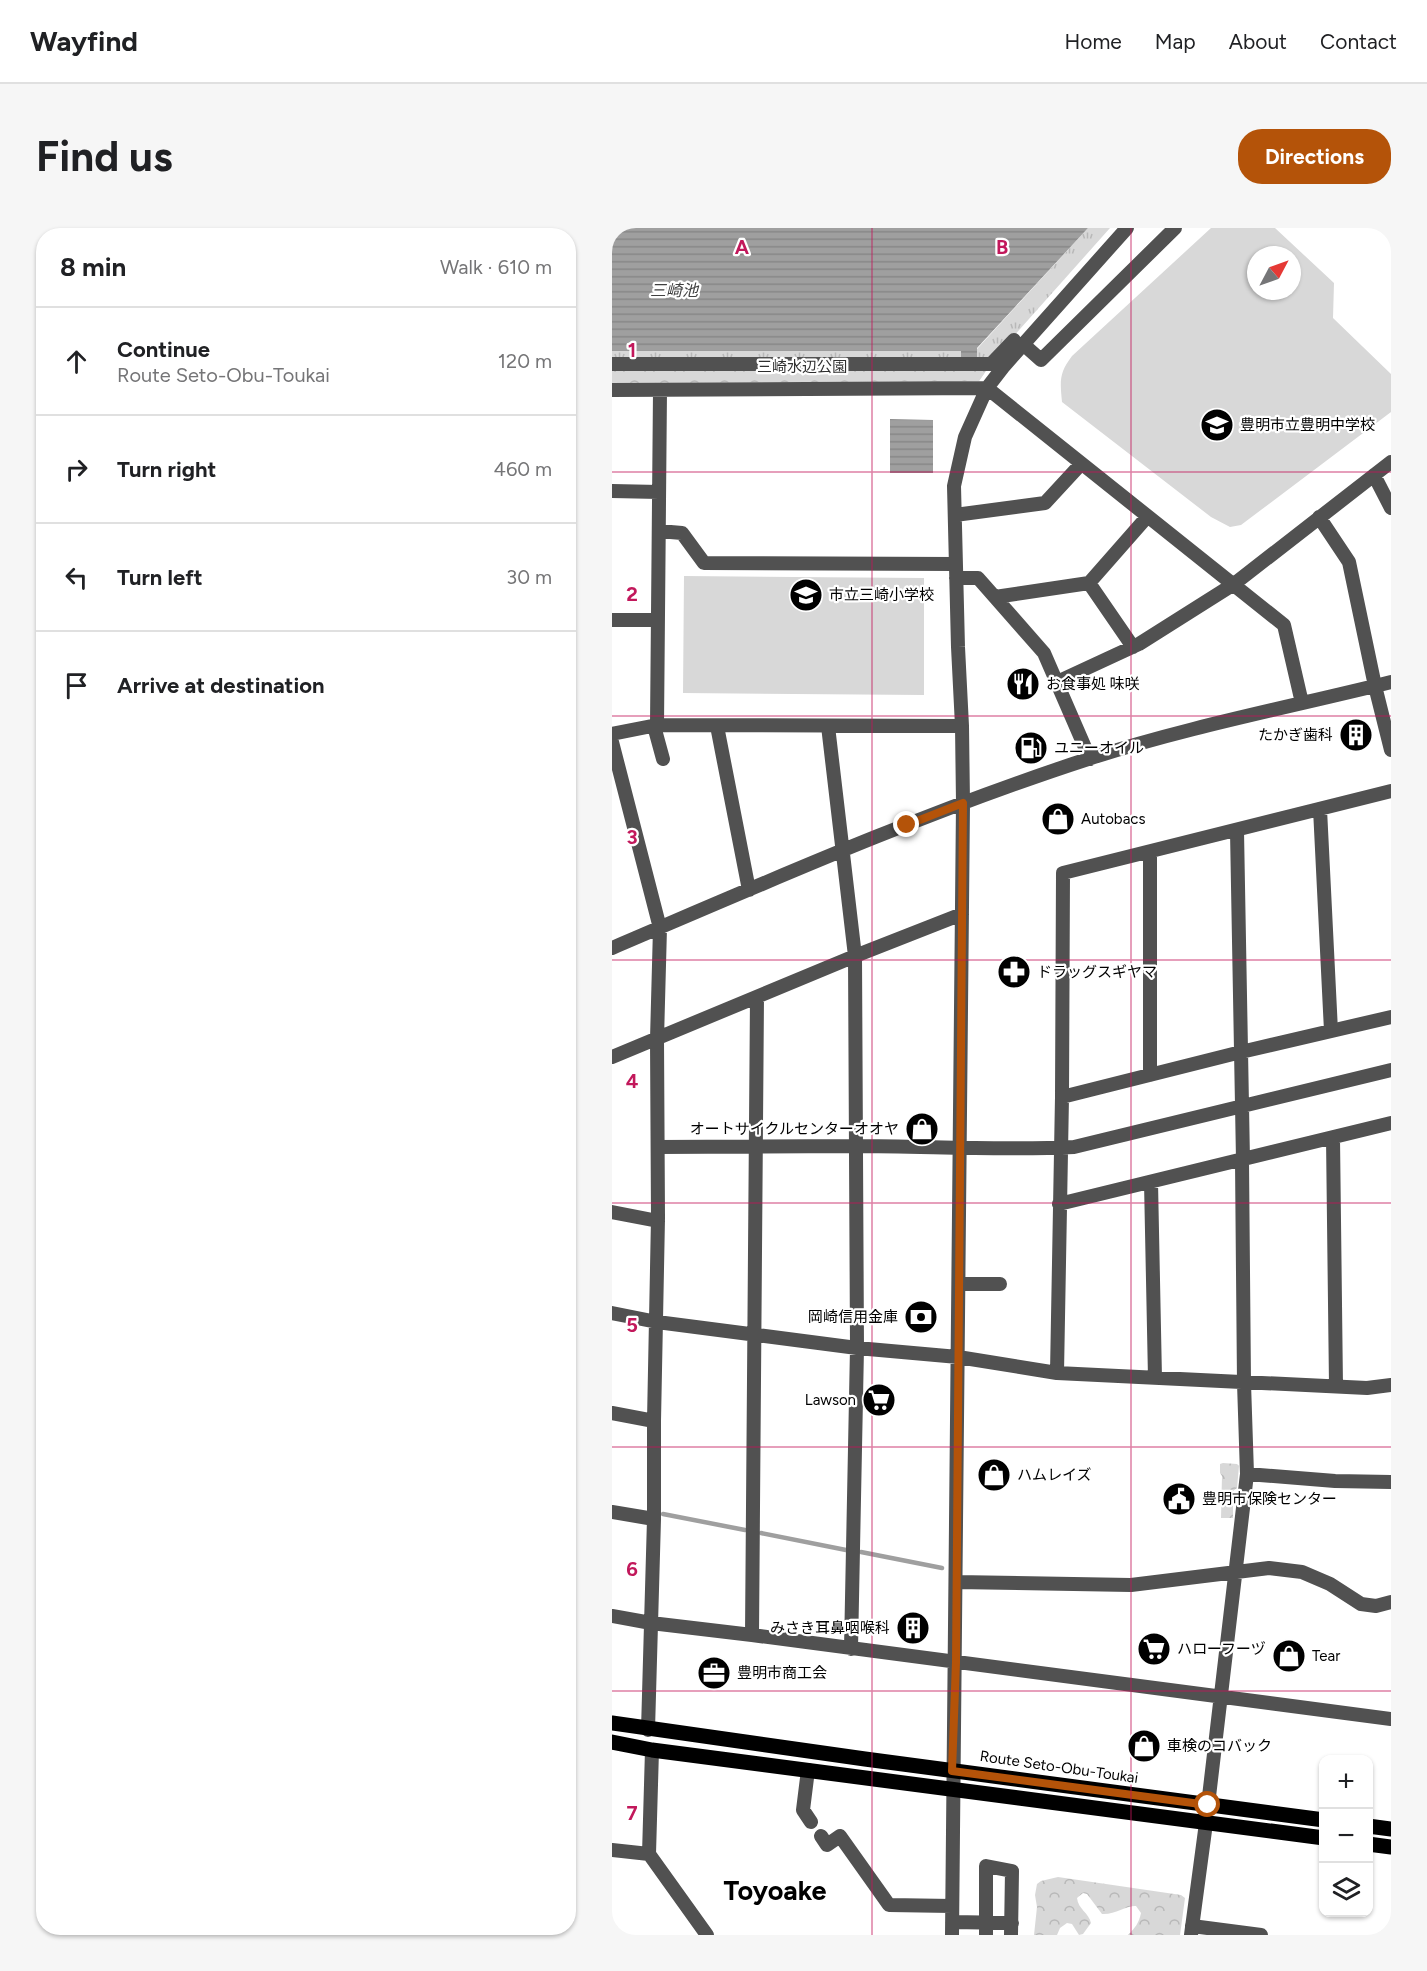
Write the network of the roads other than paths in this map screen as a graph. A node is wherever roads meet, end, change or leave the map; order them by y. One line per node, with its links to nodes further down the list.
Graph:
1 (1114, 228): 5 (street)
2 (1127, 228): 4 (street)
3 (1175, 228): 4 (street)
4 (1023, 344): 6 (street)
5 (612, 364)
6 (987, 388): 8 (street); 10 (street); 15 (street)
7 (612, 390): 8 (street)
8 (660, 391): 13 (street)
9 (1391, 462): 11 (street)
10 (1081, 464): 15 (street); 16 (street)
11 (1374, 475): 14 (street); 17 (street)
12 (612, 491): 13 (street)
13 (659, 492): 18 (street)
14 (1391, 508)
15 (955, 515): 19 (street)
16 (1147, 517): 20 (street); 21 (street)
17 (1320, 518): 21 (street); 28 (street)
18 (659, 531): 19 (street); 24 (street)
19 (956, 571): 22 (street); 33 (street)
20 (1089, 583): 22 (street); 25 (street)
21 (1234, 584): 25 (street); 29 (street)
22 (995, 597): 26 (street)
23 (612, 620): 24 (street)
24 (658, 620): 30 (street)
25 (1133, 647): 26 (street)
26 (1057, 682): 38 (street)
27 (1391, 682): 28 (street)
28 (1375, 686): 29 (street); 36 (street)
29 (1302, 703): 38 (street)
30 (656, 726): 31 (street); 34 (street); 37 (street)
31 (717, 726): 32 (street); 45 (street)
32 (828, 726): 33 (street); 43 (street)
33 (963, 726): 40 (street)
34 (612, 734)
35 (613, 748): 47 (street)
36 (1391, 750)
37 (663, 759)
38 (1090, 759): 40 (street)
39 (1391, 791): 41 (street)
40 (963, 803): 43 (street); 46 (street)
41 (1320, 809): 42 (street); 52 (street)
42 (1237, 831): 44 (street); 54 (street)
43 (844, 850): 45 (street); 49 (street)
44 (1150, 852): 57 (street); 58 (street)
45 (749, 890): 47 (street)
46 (962, 914): 49 (street); 66 (street)
47 (660, 928): 48 (street); 53 (street)
48 (612, 948)
49 (855, 956): 50 (street); 62 (street)
50 (757, 997): 53 (street); 64 (street)
51 (1391, 1017): 52 (street)
52 (1331, 1031): 54 (street)
53 (657, 1039): 55 (street); 63 (street)
54 (1241, 1052): 57 (street); 59 (street)
55 (612, 1057)
56 (1391, 1070): 59 (street)
57 (1150, 1075): 58 (street)
58 (1062, 1098): 65 (street)
59 (1243, 1106): 65 (street); 67 (street)
60 (1391, 1124): 61 (street)
61 (1333, 1138): 67 (street); 83 (street)
62 (857, 1146): 64 (street); 66 (street); 77 (street)
63 (658, 1147): 64 (street); 71 (street)
64 (756, 1147): 76 (street)
65 (1061, 1148): 66 (street); 69 (street)
66 (961, 1149): 72 (street)
67 (1242, 1161): 68 (street); 81 (street)
68 (1151, 1182): 69 (street); 80 (street)
69 (1059, 1204): 79 (street)
70 (612, 1212): 71 (street)
71 (658, 1221): 75 (street)
72 (959, 1284): 73 (street); 78 (street)
73 (1000, 1284)
74 (612, 1313): 75 (street)
75 (657, 1322): 76 (street); 85 (street)
76 (753, 1333): 77 (street); 95 (street)
77 (857, 1348): 78 (street); 96 (street)
78 (958, 1357): 79 (street); 91 (street)
79 (1057, 1373): 80 (street)
80 (1155, 1378): 81 (street)
81 (1244, 1383): 83 (street); 86 (street)
82 (1391, 1385): 83 (street)
83 (1336, 1386)
84 (612, 1413): 85 (street)
85 (654, 1421): 89 (street)
86 (1247, 1474): 87 (street); 90 (street)
87 (1391, 1482)
88 (612, 1512): 89 (street)
89 (654, 1519): 94 (street)
90 (1236, 1572): 91 (street); 92 (street); 98 (street)
91 (956, 1582): 97 (street)
92 (1391, 1602)
93 (612, 1616): 94 (street)
94 (651, 1623): 95 (street); 101 (street)
95 (752, 1635): 96 (street)
96 (851, 1649): 97 (street)
97 (956, 1662): 98 (street); 105 (street)
98 (1220, 1697): 99 (street); 107 (street)
99 (1391, 1719)
100 (612, 1723): 101 (main road, Route Seto-Obu-Toukai)
101 (648, 1730): 105 (main road, Route Seto-Obu-Toukai)
102 (612, 1742): 103 (main road)
103 (652, 1750): 104 (main road); 118 (street)
104 (808, 1770): 106 (main road); 109 (street)
105 (952, 1771): 106 (street); 107 (main road, Route Seto-Obu-Toukai)
106 (953, 1788): 110 (main road); 119 (street)
107 (1208, 1805): 108 (main road, Route Seto-Obu-Toukai)
108 (1319, 1819)
109 (811, 1822)
110 (1206, 1823): 114 (main road); 123 (street)
111 (1373, 1826): 112 (main road)
112 (1391, 1828)
113 (821, 1836): 119 (street)
114 (1319, 1837)
115 (1373, 1845): 116 (main road)
116 (1391, 1847)
117 (612, 1850): 118 (street)
118 (649, 1854): 124 (street)
119 (952, 1906): 120 (street)
120 (952, 1929): 121 (street)
121 (986, 1929): 122 (street); 122 (street)
122 (1011, 1929)
123 (1192, 1931): 125 (street)
124 (707, 1935)
125 (1261, 1935)

